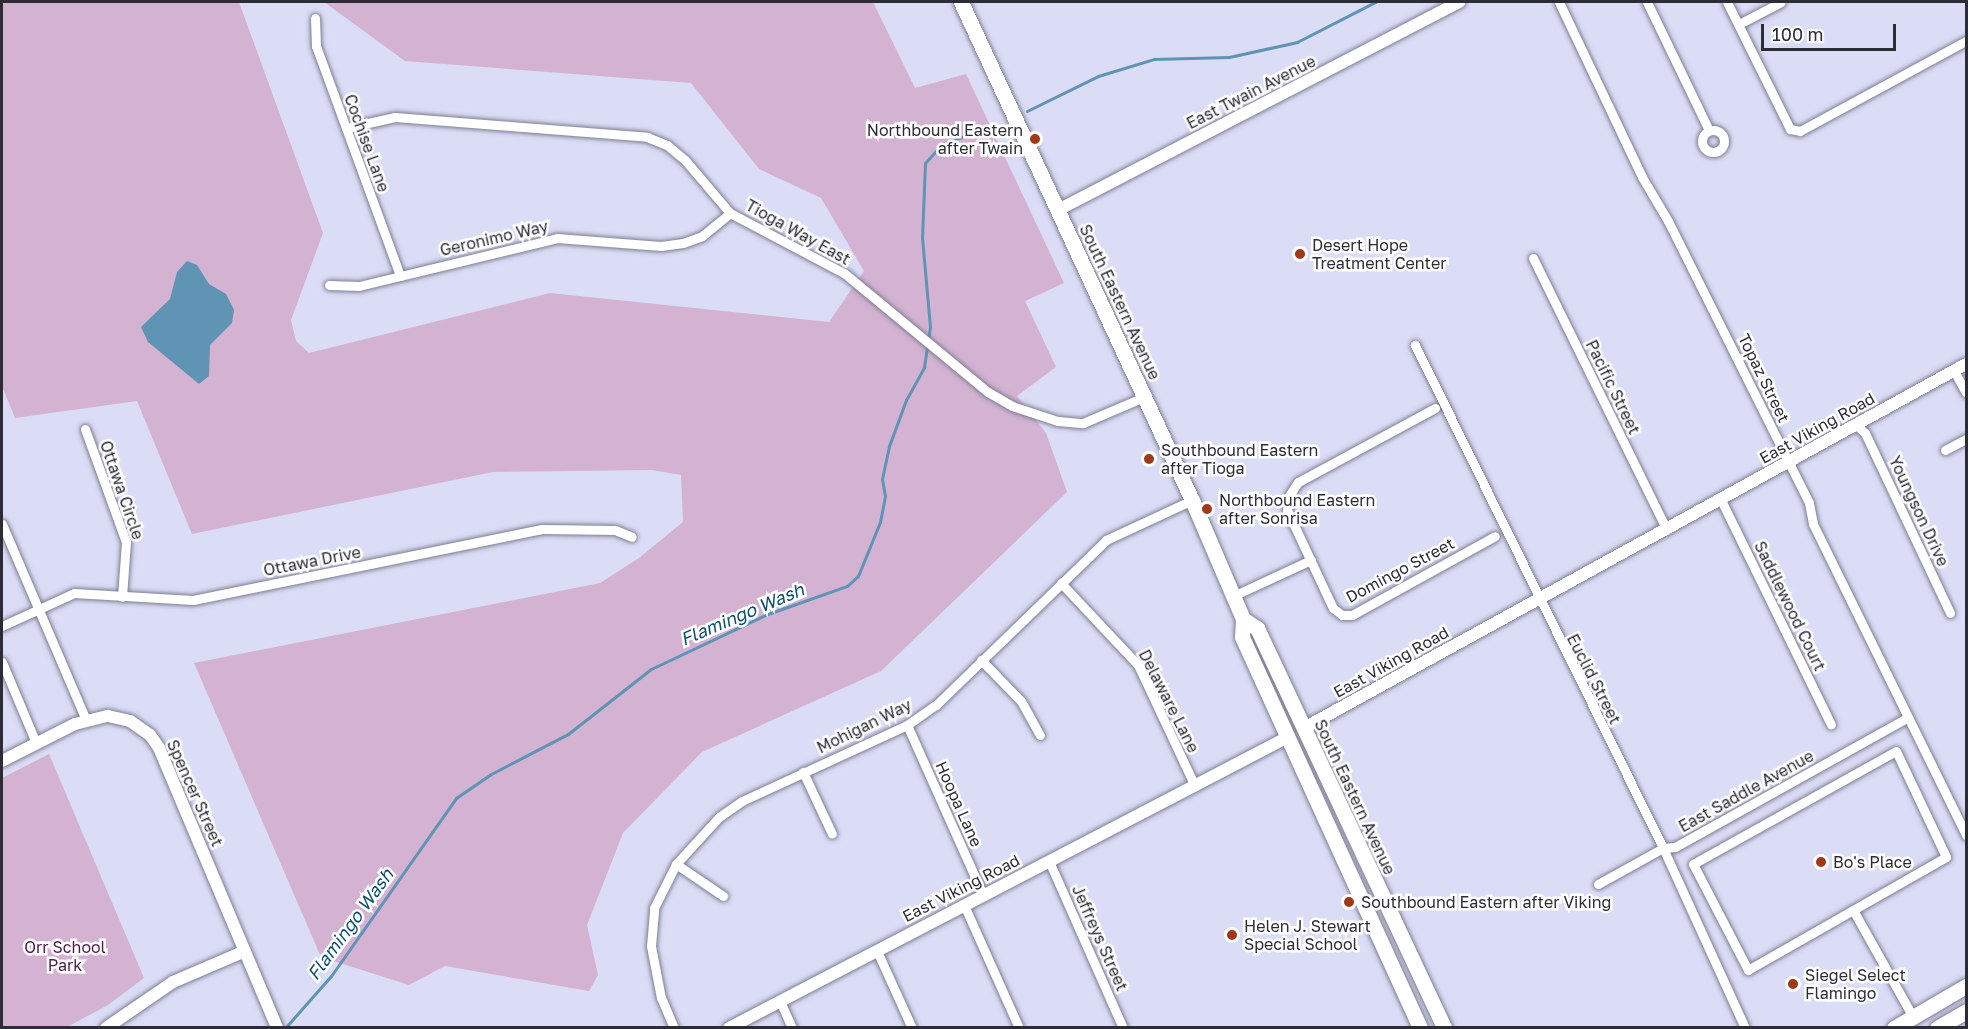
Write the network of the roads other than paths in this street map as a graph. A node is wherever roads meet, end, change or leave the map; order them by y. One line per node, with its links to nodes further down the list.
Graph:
1 (961, 2): 12 (main road, South Eastern Avenue)
2 (1459, 2): 12 (street, East Twain Avenue)
3 (1559, 2): 27 (street, Topaz Street)
4 (1647, 2): 11 (street)
5 (1727, 2): 8 (street)
6 (1781, 2): 8 (street)
7 (315, 18): 10 (street, Cochise Lane)
8 (1739, 24): 9 (street)
9 (1966, 41)
10 (346, 128): 13 (street, Tioga Way East); 15 (street, Cochise Lane)
11 (1709, 130)
12 (1058, 210): 21 (main road, South Eastern Avenue)
13 (730, 213): 15 (street, Geronimo Way); 21 (street, Tioga Way East)
14 (1533, 258): 31 (street, Pacific Street)
15 (400, 276): 16 (street, Geronimo Way)
16 (329, 285)
17 (1415, 345): 38 (street, Euclid Street)
18 (1966, 364): 19 (street, East Viking Road)
19 (1954, 371): 20 (street); 23 (street, East Viking Road)
20 (1966, 393)
21 (1144, 397): 28 (main road, South Eastern Avenue)
22 (1435, 408): 34 (street)
23 (1856, 425): 27 (street, East Viking Road); 40 (street, Youngson Drive)
24 (85, 429): 37 (street, Ottawa Circle)
25 (1966, 439): 26 (street)
26 (1946, 450)
27 (1789, 463): 29 (street, East Viking Road); 45 (street, Topaz Street)
28 (1192, 500): 35 (street, Mohigan Way); 36 (main road, South Eastern Avenue)
29 (1721, 500): 31 (street, East Viking Road); 48 (street, Saddlewood Court)
30 (2, 524): 39 (street)
31 (1667, 530): 38 (street, East Viking Road)
32 (1495, 536): 34 (street, Domingo Street)
33 (632, 537): 37 (street, Ottawa Drive)
34 (1311, 560): 36 (street)
35 (1061, 583): 43 (street, Mohigan Way); 55 (street, Delaware Lane)
36 (1233, 596): 41 (main road, South Eastern Avenue)
37 (122, 597): 39 (street, Ottawa Drive)
38 (1538, 601): 49 (street, East Viking Road); 58 (street, Euclid Street)
39 (38, 608): 42 (street, Ottawa Drive); 46 (street)
40 (1950, 613)
41 (1243, 619): 49 (main road, South Eastern Avenue); 51 (main road, South Eastern Avenue)
42 (2, 626)
43 (981, 660): 47 (street, Mohigan Way); 50 (street)
44 (2, 662): 52 (street)
45 (1907, 718): 57 (street, Topaz Street); 58 (street, East Saddle Avenue)
46 (86, 720): 52 (street); 66 (street, Spencer Street)
47 (907, 725): 54 (street, Mohigan Way); 62 (street, Hoopa Lane)
48 (1831, 725)
49 (1304, 728): 51 (street, East Viking Road); 82 (main road, South Eastern Avenue)
50 (1040, 735)
51 (1286, 738): 55 (street, East Viking Road); 72 (main road, South Eastern Avenue)
52 (36, 743): 53 (street)
53 (2, 761)
54 (803, 772): 56 (street); 60 (street, Mohigan Way)
55 (1195, 786): 59 (street, East Viking Road)
56 (832, 834)
57 (1966, 836)
58 (1663, 849): 61 (street, East Saddle Avenue); 83 (street, Euclid Street)
59 (1049, 861): 62 (street, East Viking Road); 80 (street, Jeffreys Street)
60 (676, 864): 63 (street); 75 (street, Mohigan Way)
61 (1598, 884)
62 (983, 895): 64 (street, East Viking Road)
63 (723, 896)
64 (964, 905): 67 (street, East Viking Road); 79 (street)
65 (1853, 910): 65 (street); 71 (street)
66 (245, 951): 73 (street); 74 (street, Spencer Street)
67 (877, 951): 69 (street, East Viking Road); 78 (street)
68 (1966, 986): 71 (main road)
69 (780, 1001): 76 (street, East Viking Road); 77 (street)
70 (1966, 1011): 85 (main road)
71 (1913, 1017): 84 (main road)
72 (1417, 1021): 81 (main road)
73 (106, 1028)
74 (277, 1028)
75 (674, 1028)
76 (729, 1028)
77 (792, 1028)
78 (912, 1028)
79 (1019, 1028)
80 (1123, 1028)
81 (1432, 1028)
82 (1444, 1028)
83 (1745, 1028)
84 (1894, 1028)
85 (1937, 1028)

